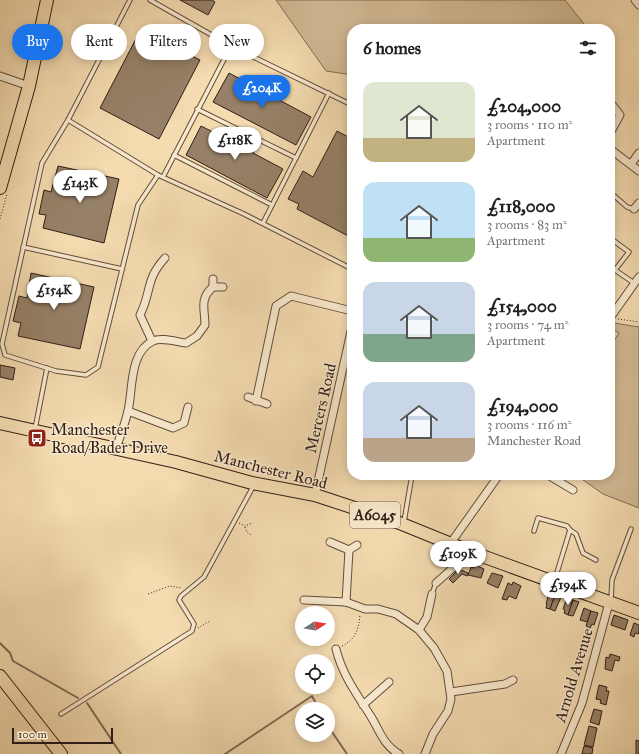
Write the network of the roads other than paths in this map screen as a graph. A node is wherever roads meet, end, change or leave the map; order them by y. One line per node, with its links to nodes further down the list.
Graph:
1 (47, 0): 11 (main road)
2 (130, 0): 16 (lane)
3 (150, 0): 5 (lane)
4 (634, 0): 6 (street)
5 (159, 2): 7 (lane)
6 (639, 5)
7 (209, 33)
8 (223, 60): 15 (lane)
9 (260, 60): 12 (lane)
10 (0, 76): 11 (street)
11 (29, 86): 26 (main road)
12 (329, 93): 13 (lane); 21 (lane)
13 (347, 102)
14 (615, 108): 17 (street)
15 (197, 109): 20 (lane); 21 (lane)
16 (68, 120): 24 (lane); 33 (lane)
17 (615, 124)
18 (615, 153): 22 (street)
19 (639, 153): 22 (street)
20 (174, 155): 25 (lane); 29 (lane)
21 (296, 158): 29 (lane)
22 (631, 164): 23 (street)
23 (639, 171)
24 (158, 175): 25 (lane); 36 (lane)
25 (163, 177): 31 (lane)
26 (0, 188)
27 (615, 196): 30 (lane)
28 (639, 203): 30 (street)
29 (272, 205): 31 (lane)
30 (634, 210)
31 (263, 223): 35 (lane)
32 (615, 242): 37 (lane)
33 (23, 247): 36 (lane); 48 (lane)
34 (165, 258): 46 (street)
35 (347, 266)
36 (122, 269): 48 (lane)
37 (615, 270)
38 (615, 270): 41 (lane)
39 (639, 277): 41 (street)
40 (213, 279): 42 (street)
41 (634, 284): 45 (street)
42 (212, 287): 43 (street); 46 (street)
43 (223, 287)
44 (347, 310): 50 (street)
45 (615, 311)
46 (152, 341): 53 (street)
47 (347, 350): 62 (street, Mercers Road)
48 (47, 368): 55 (lane)
49 (248, 397): 50 (street)
50 (256, 401): 51 (street)
51 (267, 404)
52 (188, 407): 53 (street)
53 (128, 411): 56 (street)
54 (0, 423): 55 (main road, Manchester Road / A6045)
55 (35, 430): 56 (main road, Manchester Road / A6045)
56 (116, 449): 60 (main road, Manchester Road / A6045)
57 (411, 480): 63 (lane)
58 (495, 480): 68 (street)
59 (556, 480): 61 (street)
60 (254, 483): 62 (main road, Manchester Road / A6045); 87 (lane)
61 (573, 490)
62 (315, 495): 63 (main road, Manchester Road / A6045)
63 (403, 525): 68 (main road, Manchester Road / A6045)
64 (631, 529): 78 (lane)
65 (570, 530): 66 (lane); 72 (lane); 74 (lane)
66 (534, 531)
67 (330, 542): 70 (street)
68 (450, 544): 71 (main road, Manchester Road / A6045)
69 (357, 545): 70 (street)
70 (349, 550): 77 (street)
71 (471, 552): 73 (street); 74 (main road, Manchester Road / A6045)
72 (596, 560)
73 (436, 583): 75 (lane)
74 (553, 583): 78 (main road, Manchester Road / A6045)
75 (432, 594): 80 (street)
76 (304, 600): 77 (street)
77 (346, 602): 80 (street)
78 (609, 604): 79 (main road, Manchester Road / A6045); 91 (street, Arnold Avenue)
79 (639, 613)
80 (419, 630): 85 (street)
81 (336, 649): 86 (street)
82 (0, 676): 88 (main road)
83 (513, 680): 85 (street)
84 (389, 682): 86 (street)
85 (451, 692): 90 (street)
86 (363, 705): 89 (street)
87 (61, 714)
88 (61, 754)
89 (398, 754)
90 (425, 754)
91 (561, 754)

